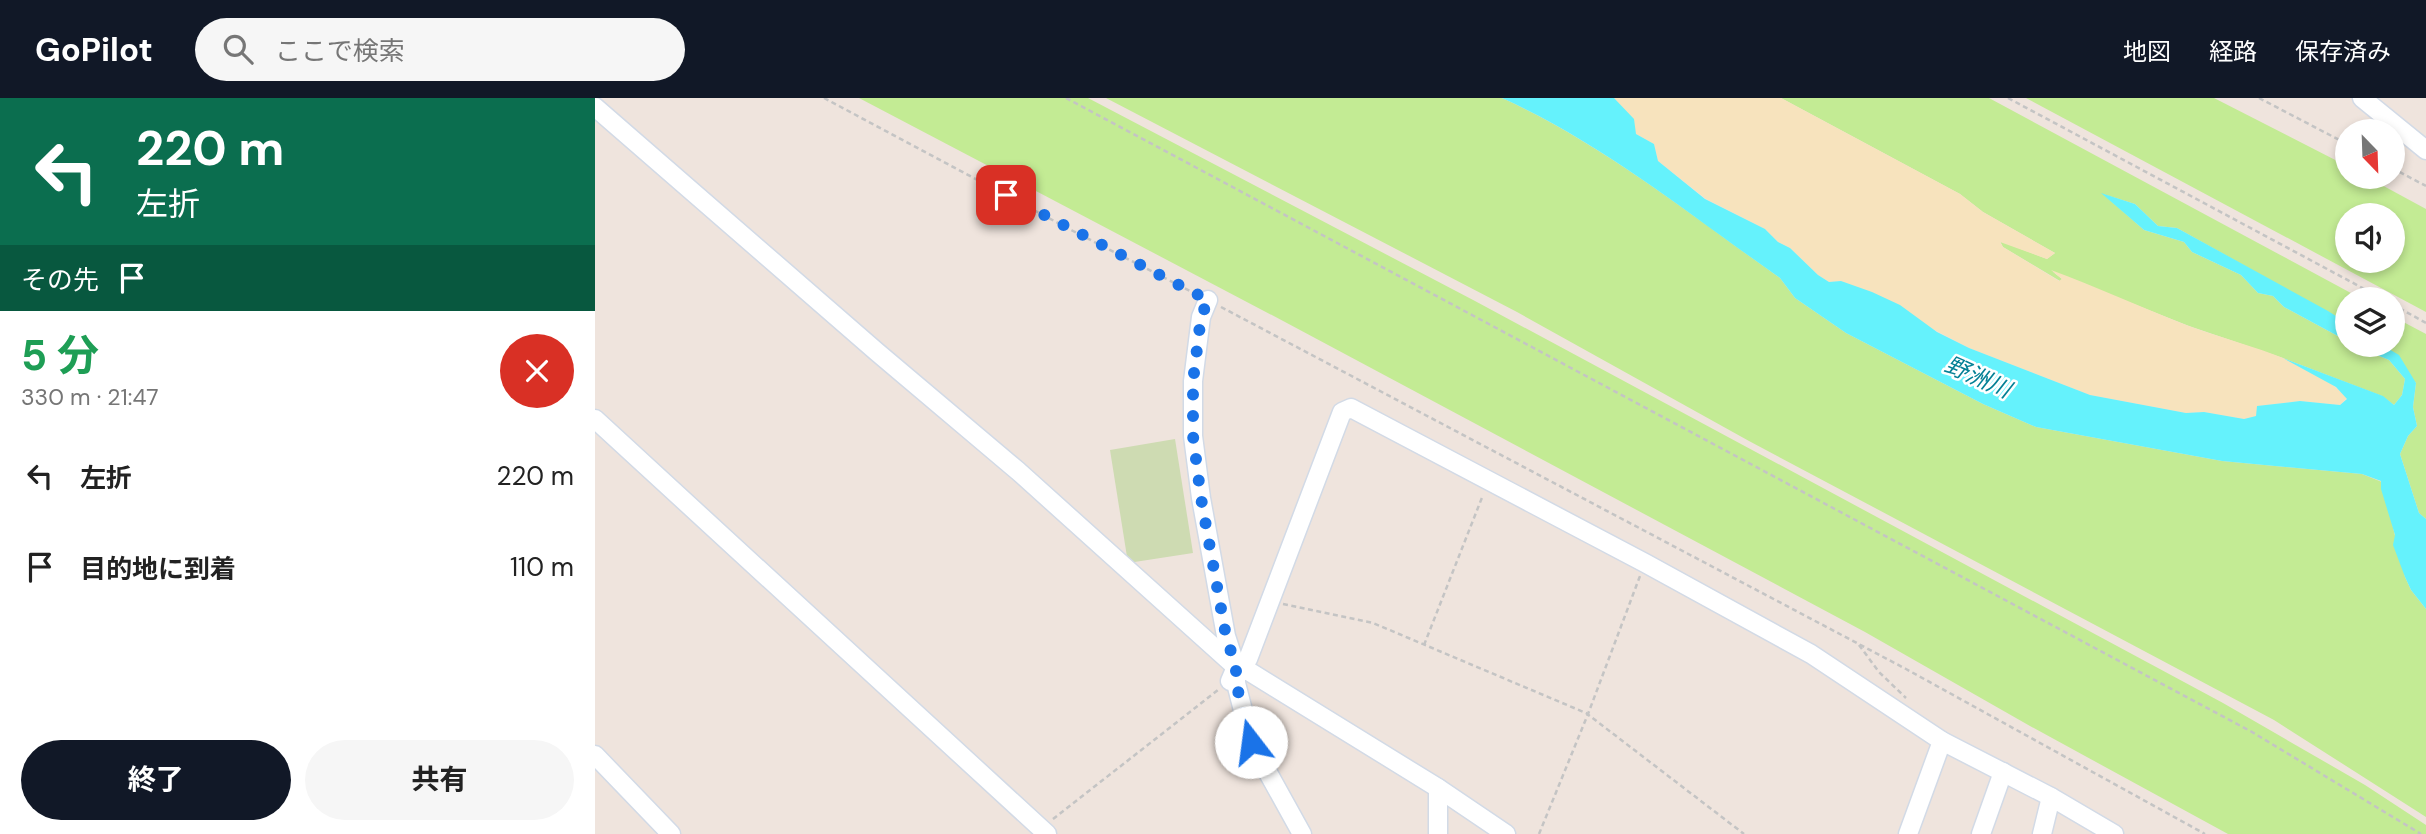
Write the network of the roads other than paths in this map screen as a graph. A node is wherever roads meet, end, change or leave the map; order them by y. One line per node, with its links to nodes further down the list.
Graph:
1 (2362, 98): 3 (street)
2 (595, 107): 6 (street)
3 (2426, 149)
4 (1208, 300): 6 (street)
5 (595, 419): 12 (street)
6 (1233, 674): 7 (street); 10 (street); 14 (street)
7 (1942, 741): 9 (street); 17 (street)
8 (595, 755): 13 (street)
9 (2003, 772): 11 (street); 18 (street)
10 (1439, 788): 15 (street); 16 (street)
11 (2051, 797): 19 (street); 20 (street)
12 (1045, 831)
13 (671, 834)
14 (1303, 834)
15 (1439, 834)
16 (1506, 834)
17 (1908, 834)
18 (1981, 834)
19 (2042, 834)
20 (2114, 834)

